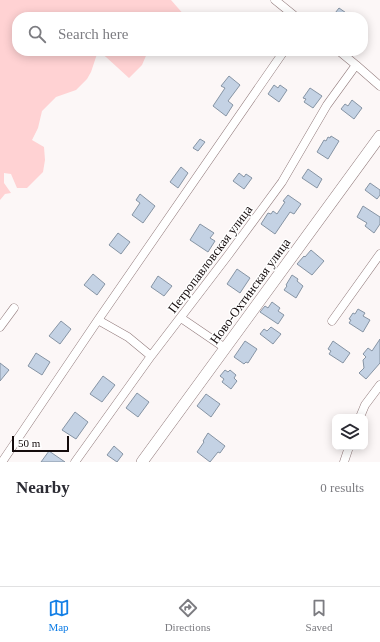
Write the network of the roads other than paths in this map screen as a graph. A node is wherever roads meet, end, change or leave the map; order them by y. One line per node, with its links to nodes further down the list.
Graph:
1 (275, 0): 2 (street)
2 (290, 12)
3 (281, 56): 11 (street)
4 (345, 56): 5 (street)
5 (356, 65): 6 (street); 10 (street, Петропавловская улица)
6 (380, 86)
7 (380, 136): 14 (street, Ново-Охтинская улица)
8 (380, 254): 12 (street)
9 (14, 308): 13 (street)
10 (181, 318): 14 (street); 15 (street, Петропавловская улица)
11 (98, 320): 15 (street); 19 (street)
12 (332, 321)
13 (0, 327)
14 (225, 348): 21 (street, Ново-Охтинская улица)
15 (151, 356): 20 (street, Петропавловская улица)
16 (380, 384): 17 (street)
17 (361, 414)
18 (348, 450): 22 (street)
19 (2, 462)
20 (75, 462)
21 (142, 462)
22 (344, 462)

